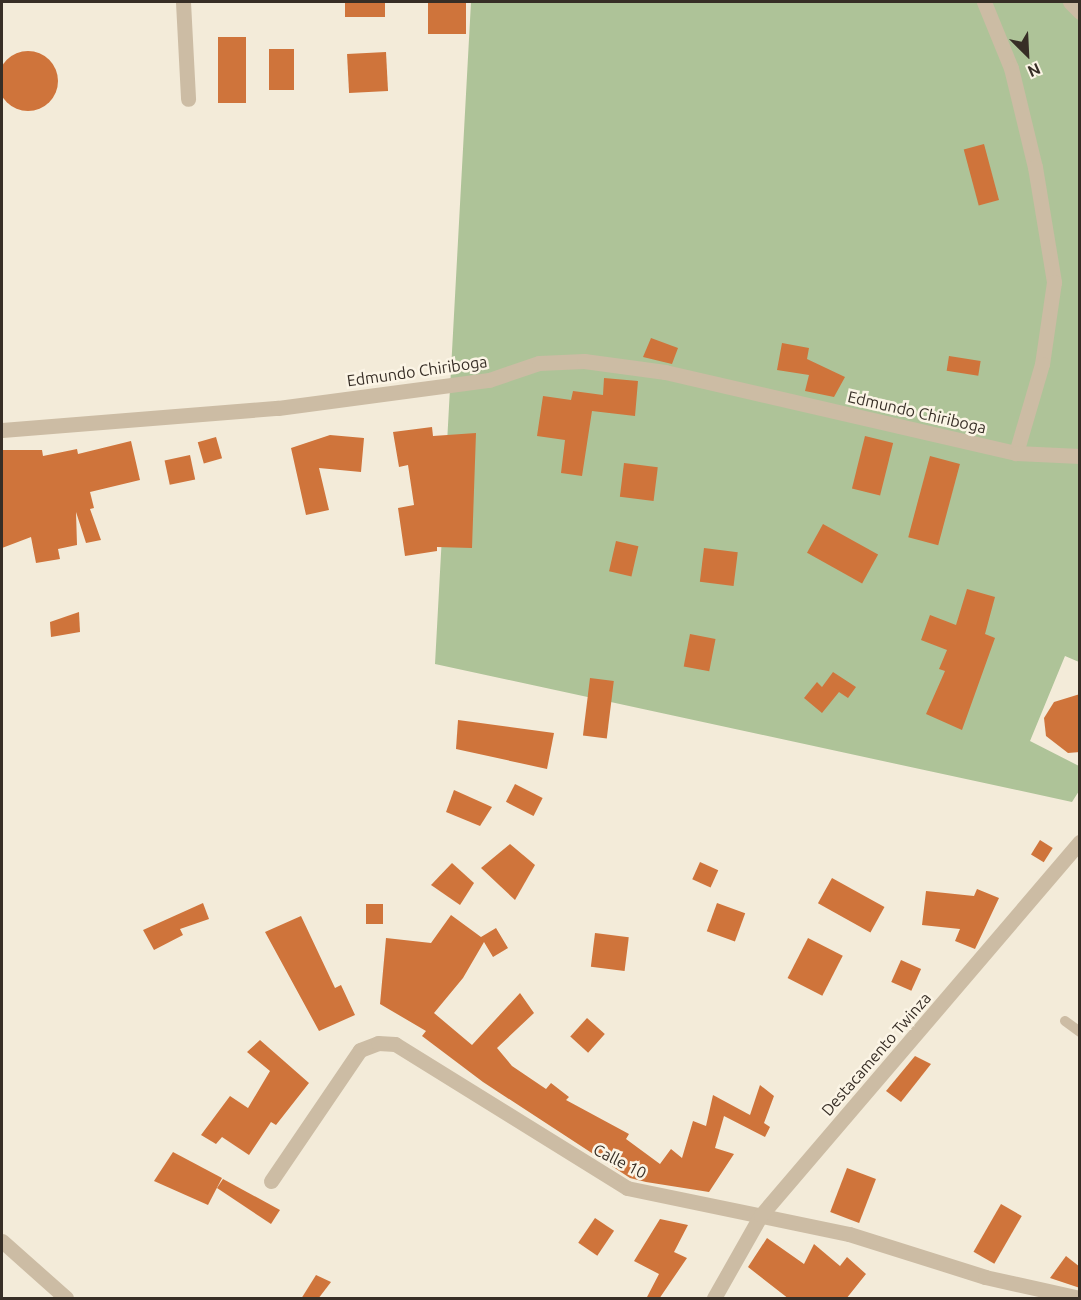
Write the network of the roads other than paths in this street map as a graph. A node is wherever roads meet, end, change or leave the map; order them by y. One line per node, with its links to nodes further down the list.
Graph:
1 (183, 2): 5 (street)
2 (984, 2): 7 (street)
3 (1070, 2): 4 (street)
4 (1080, 12)
5 (188, 99)
6 (2, 430): 7 (street, Edmundo Chiriboga)
7 (1016, 453): 8 (street, Edmundo Chiriboga)
8 (1080, 456)
9 (1080, 842): 13 (street, Destacamento Twinza)
10 (1065, 1021): 11 (lane)
11 (1080, 1032)
12 (271, 1181): 13 (street, Calle 10)
13 (761, 1215): 15 (street, Calle 10); 17 (street, Destacamento Twinza)
14 (2, 1241): 16 (street)
15 (1080, 1298)
16 (66, 1299)
17 (714, 1299)

